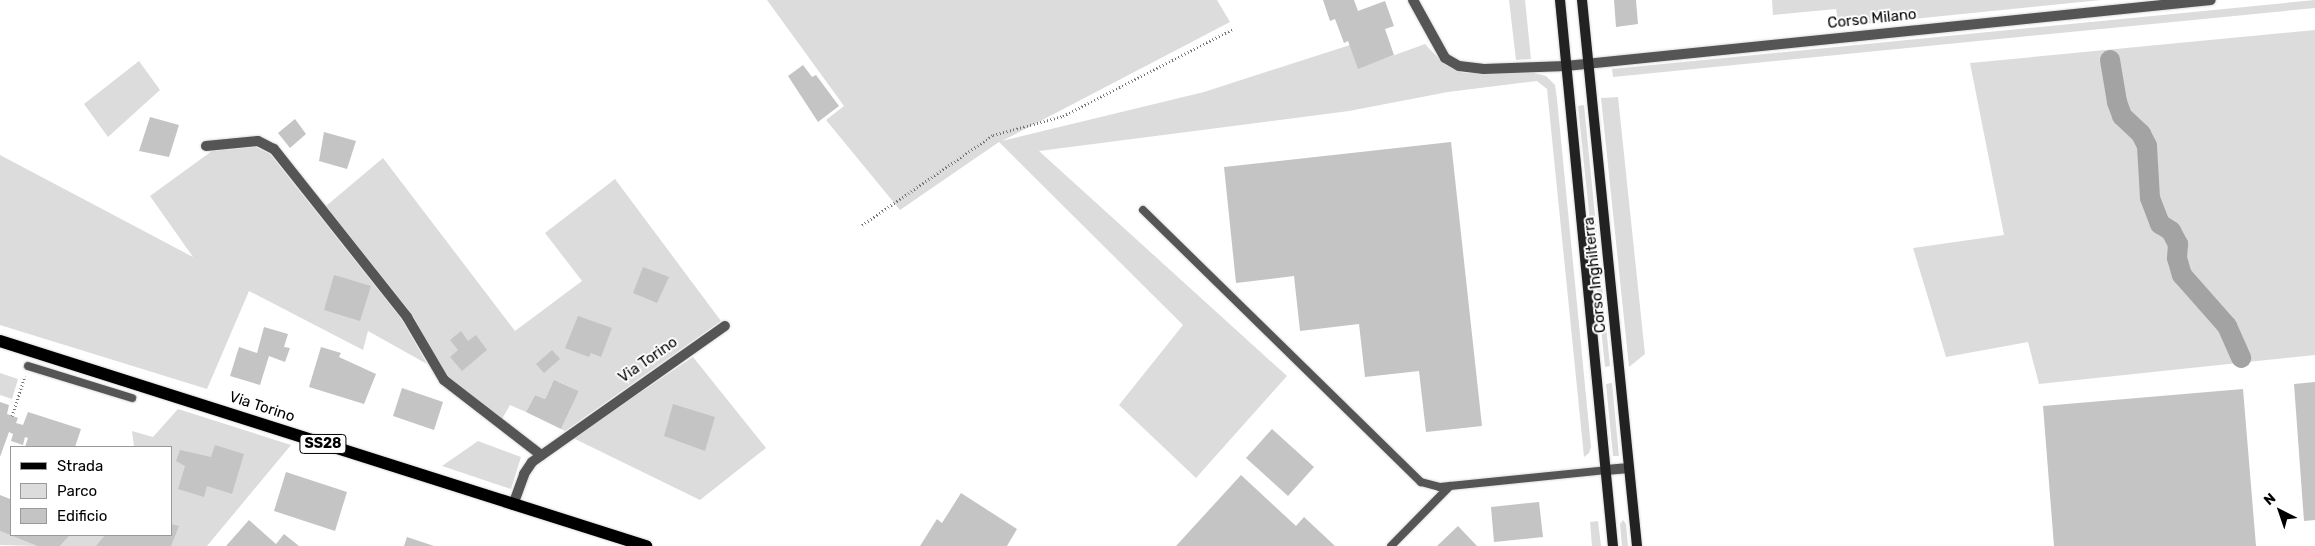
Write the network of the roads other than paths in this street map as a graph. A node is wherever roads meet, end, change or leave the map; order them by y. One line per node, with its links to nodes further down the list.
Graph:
1 (1412, 0): 6 (street, Corso Milano)
2 (1560, 0): 6 (street, Corso Inghilterra)
3 (1582, 0): 5 (street, Corso Inghilterra)
4 (2211, 0): 5 (street, Corso Milano)
5 (1589, 63): 6 (street, Corso Milano); 14 (street, Corso Inghilterra)
6 (1566, 66): 15 (street, Corso Inghilterra)
7 (206, 146): 13 (street)
8 (1143, 210): 16 (lane)
9 (724, 326): 13 (street, Via Torino)
10 (0, 341): 17 (main road, Via Torino / SS28)
11 (28, 366): 12 (lane)
12 (132, 398)
13 (541, 455): 17 (street, Via Torino)
14 (1629, 468): 15 (street); 21 (street, Corso Inghilterra)
15 (1606, 470): 16 (lane); 20 (street, Corso Inghilterra)
16 (1450, 486): 19 (lane)
17 (513, 505): 18 (main road, Via Torino / SS28)
18 (646, 546)
19 (1391, 546)
20 (1613, 546)
21 (1637, 546)

